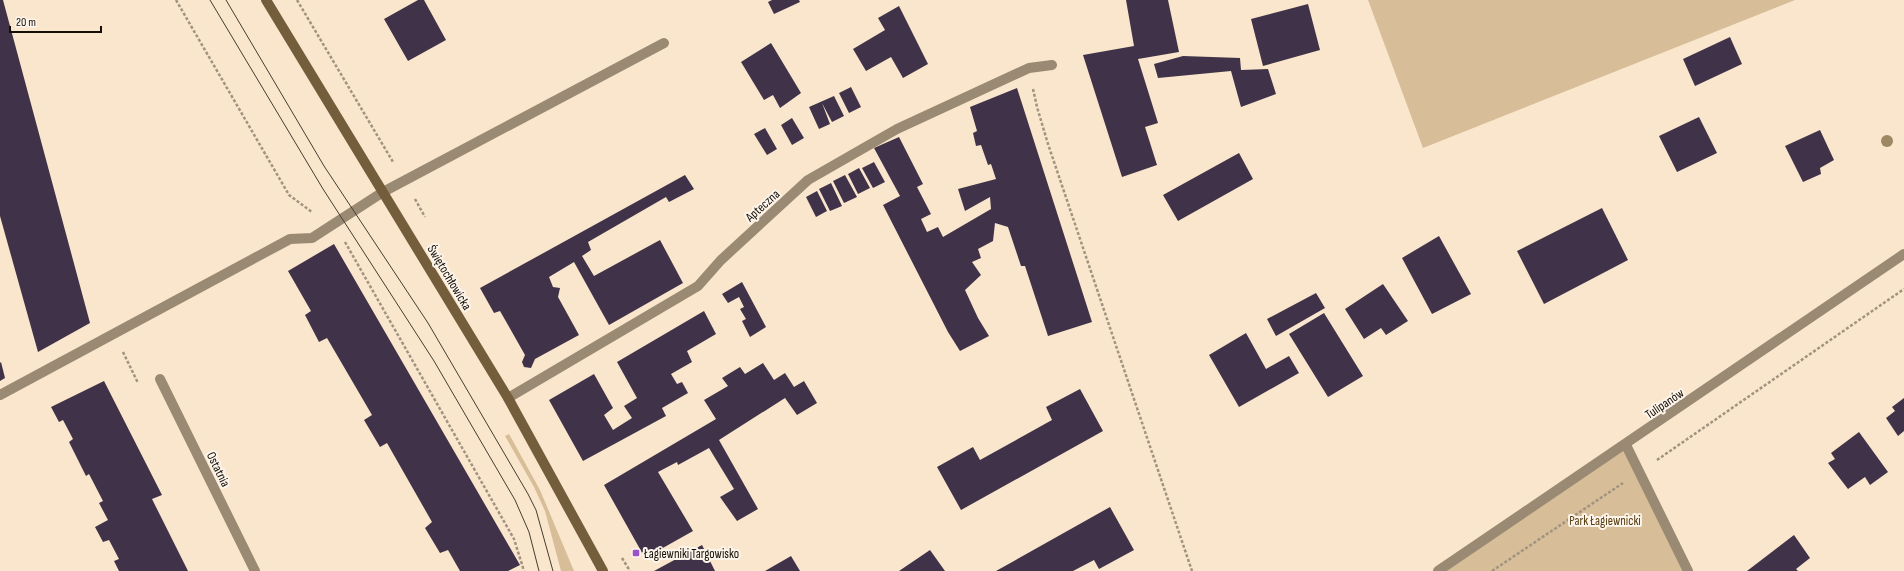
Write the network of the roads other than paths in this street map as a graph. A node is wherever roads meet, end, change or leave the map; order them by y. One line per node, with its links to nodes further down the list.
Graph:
1 (266, 0): 4 (main road, Świętochłowicka)
2 (664, 43): 4 (street)
3 (1052, 65): 8 (street, Apteczna)
4 (383, 192): 7 (street); 8 (main road, Świętochłowicka)
5 (1904, 254): 9 (street, Tulipanów)
6 (160, 379): 10 (street, Ostatnia)
7 (0, 395)
8 (508, 398): 11 (main road, Świętochłowicka)
9 (1626, 445): 12 (street, Tulipanów); 13 (street)
10 (255, 571)
11 (604, 571)
12 (1438, 571)
13 (1688, 571)

